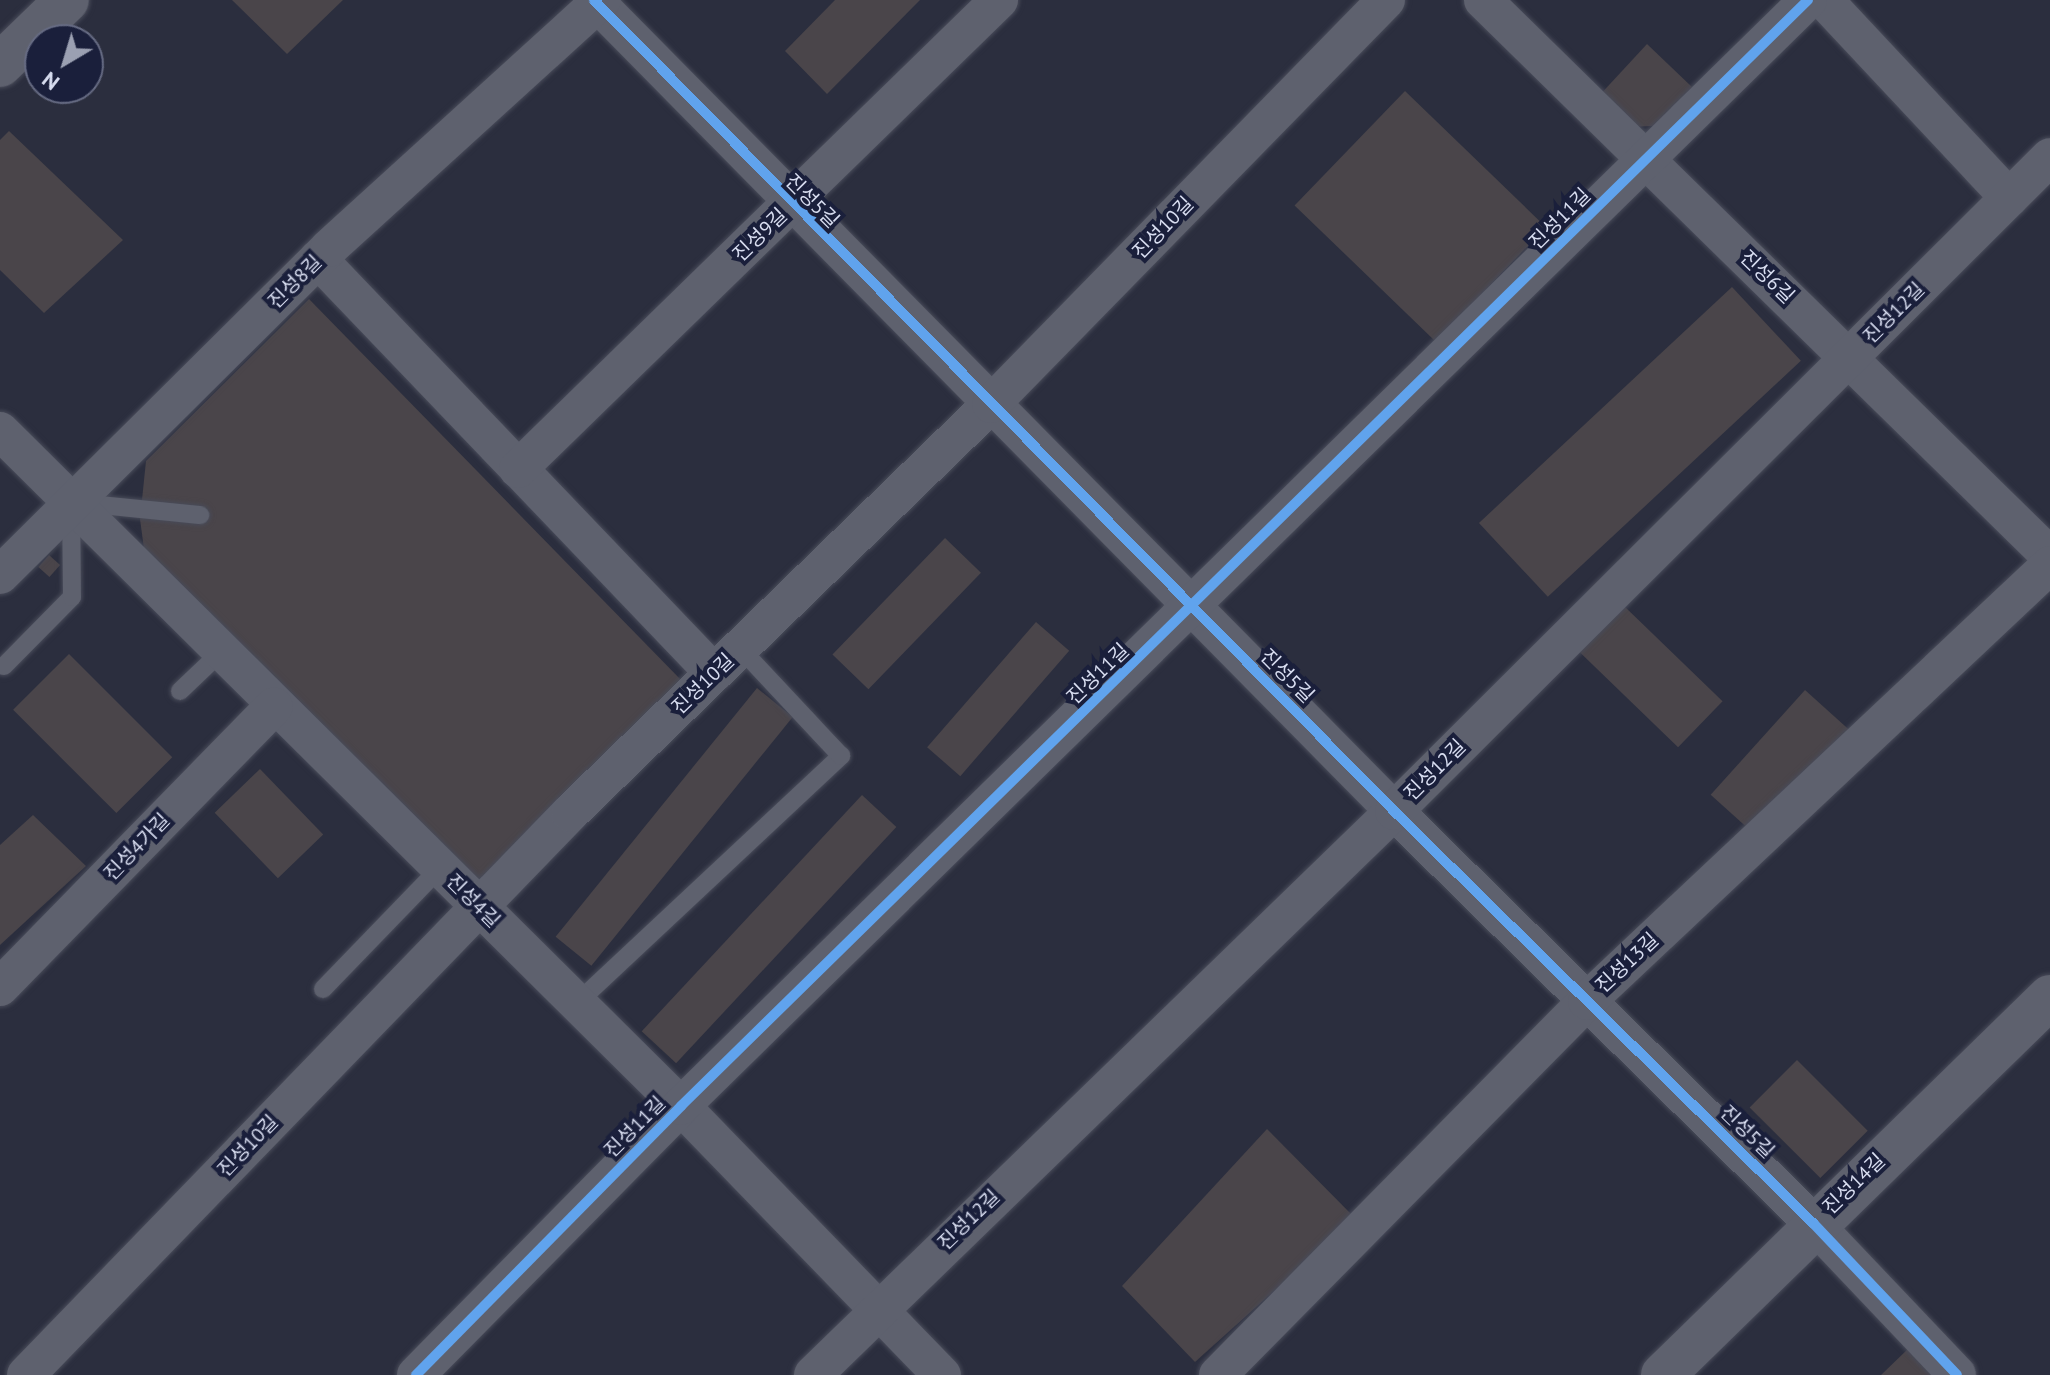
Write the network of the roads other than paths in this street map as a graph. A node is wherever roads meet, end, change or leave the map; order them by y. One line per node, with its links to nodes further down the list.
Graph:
1 (23, 0): 9 (street)
2 (67, 0): 10 (street)
3 (999, 0): 14 (street, 진성9길)
4 (1386, 0): 17 (street, 진성10길)
5 (1483, 0): 12 (street, 진성6길)
6 (1808, 0): 12 (street, 진성11길)
7 (1824, 0): 13 (street)
8 (598, 1): 14 (street, 진성5길); 15 (street, 진성8길)
9 (0, 23)
10 (0, 65)
11 (2050, 157): 13 (street, 진성12길)
12 (1646, 159): 16 (street, 진성6길); 25 (street, 진성11길)
13 (2009, 198): 16 (street, 진성12길)
14 (791, 205): 17 (street, 진성5길); 19 (street, 진성9길)
15 (318, 259): 19 (street); 20 (street, 진성8길)
16 (1849, 358): 22 (street, 진성6길); 31 (street, 진성12길)
17 (991, 404): 25 (street, 진성5길); 27 (street, 진성10길)
18 (0, 431): 20 (street, 진성4길)
19 (518, 469): 27 (street)
20 (71, 502): 21 (lane); 24 (street, 진성8길); 26 (street, 진성4길); 28 (lane)
21 (200, 515)
22 (2050, 556)
23 (2050, 565): 37 (street, 진성13길)
24 (0, 575)
25 (1193, 607): 31 (street, 진성5길); 39 (street, 진성11길)
26 (221, 652): 29 (lane); 30 (street, 진성4길)
27 (727, 660): 33 (street, 진성10길); 38 (lane)
28 (4, 666)
29 (180, 691)
30 (274, 706): 32 (street, 진성4길); 34 (street, 진성4가길)
31 (1394, 811): 37 (street, 진성5길); 41 (street, 진성12길)
32 (440, 868): 33 (street, 진성4길); 35 (lane)
33 (479, 907): 38 (street, 진성4길); 42 (street, 진성10길)
34 (0, 987)
35 (323, 989)
36 (2050, 997): 40 (street, 진성14길)
37 (1587, 1001): 40 (street, 진성5길); 46 (street, 진성13길)
38 (577, 1003): 39 (street, 진성4길)
39 (681, 1106): 41 (street, 진성4길); 43 (street, 진성11길)
40 (1813, 1223): 47 (street, 진성14길); 48 (street, 진성5길)
41 (876, 1310): 44 (street, 진성12길); 45 (street, 진성4길)
42 (26, 1375)
43 (416, 1375)
44 (813, 1375)
45 (942, 1375)
46 (1218, 1375)
47 (1663, 1375)
48 (1957, 1375)

